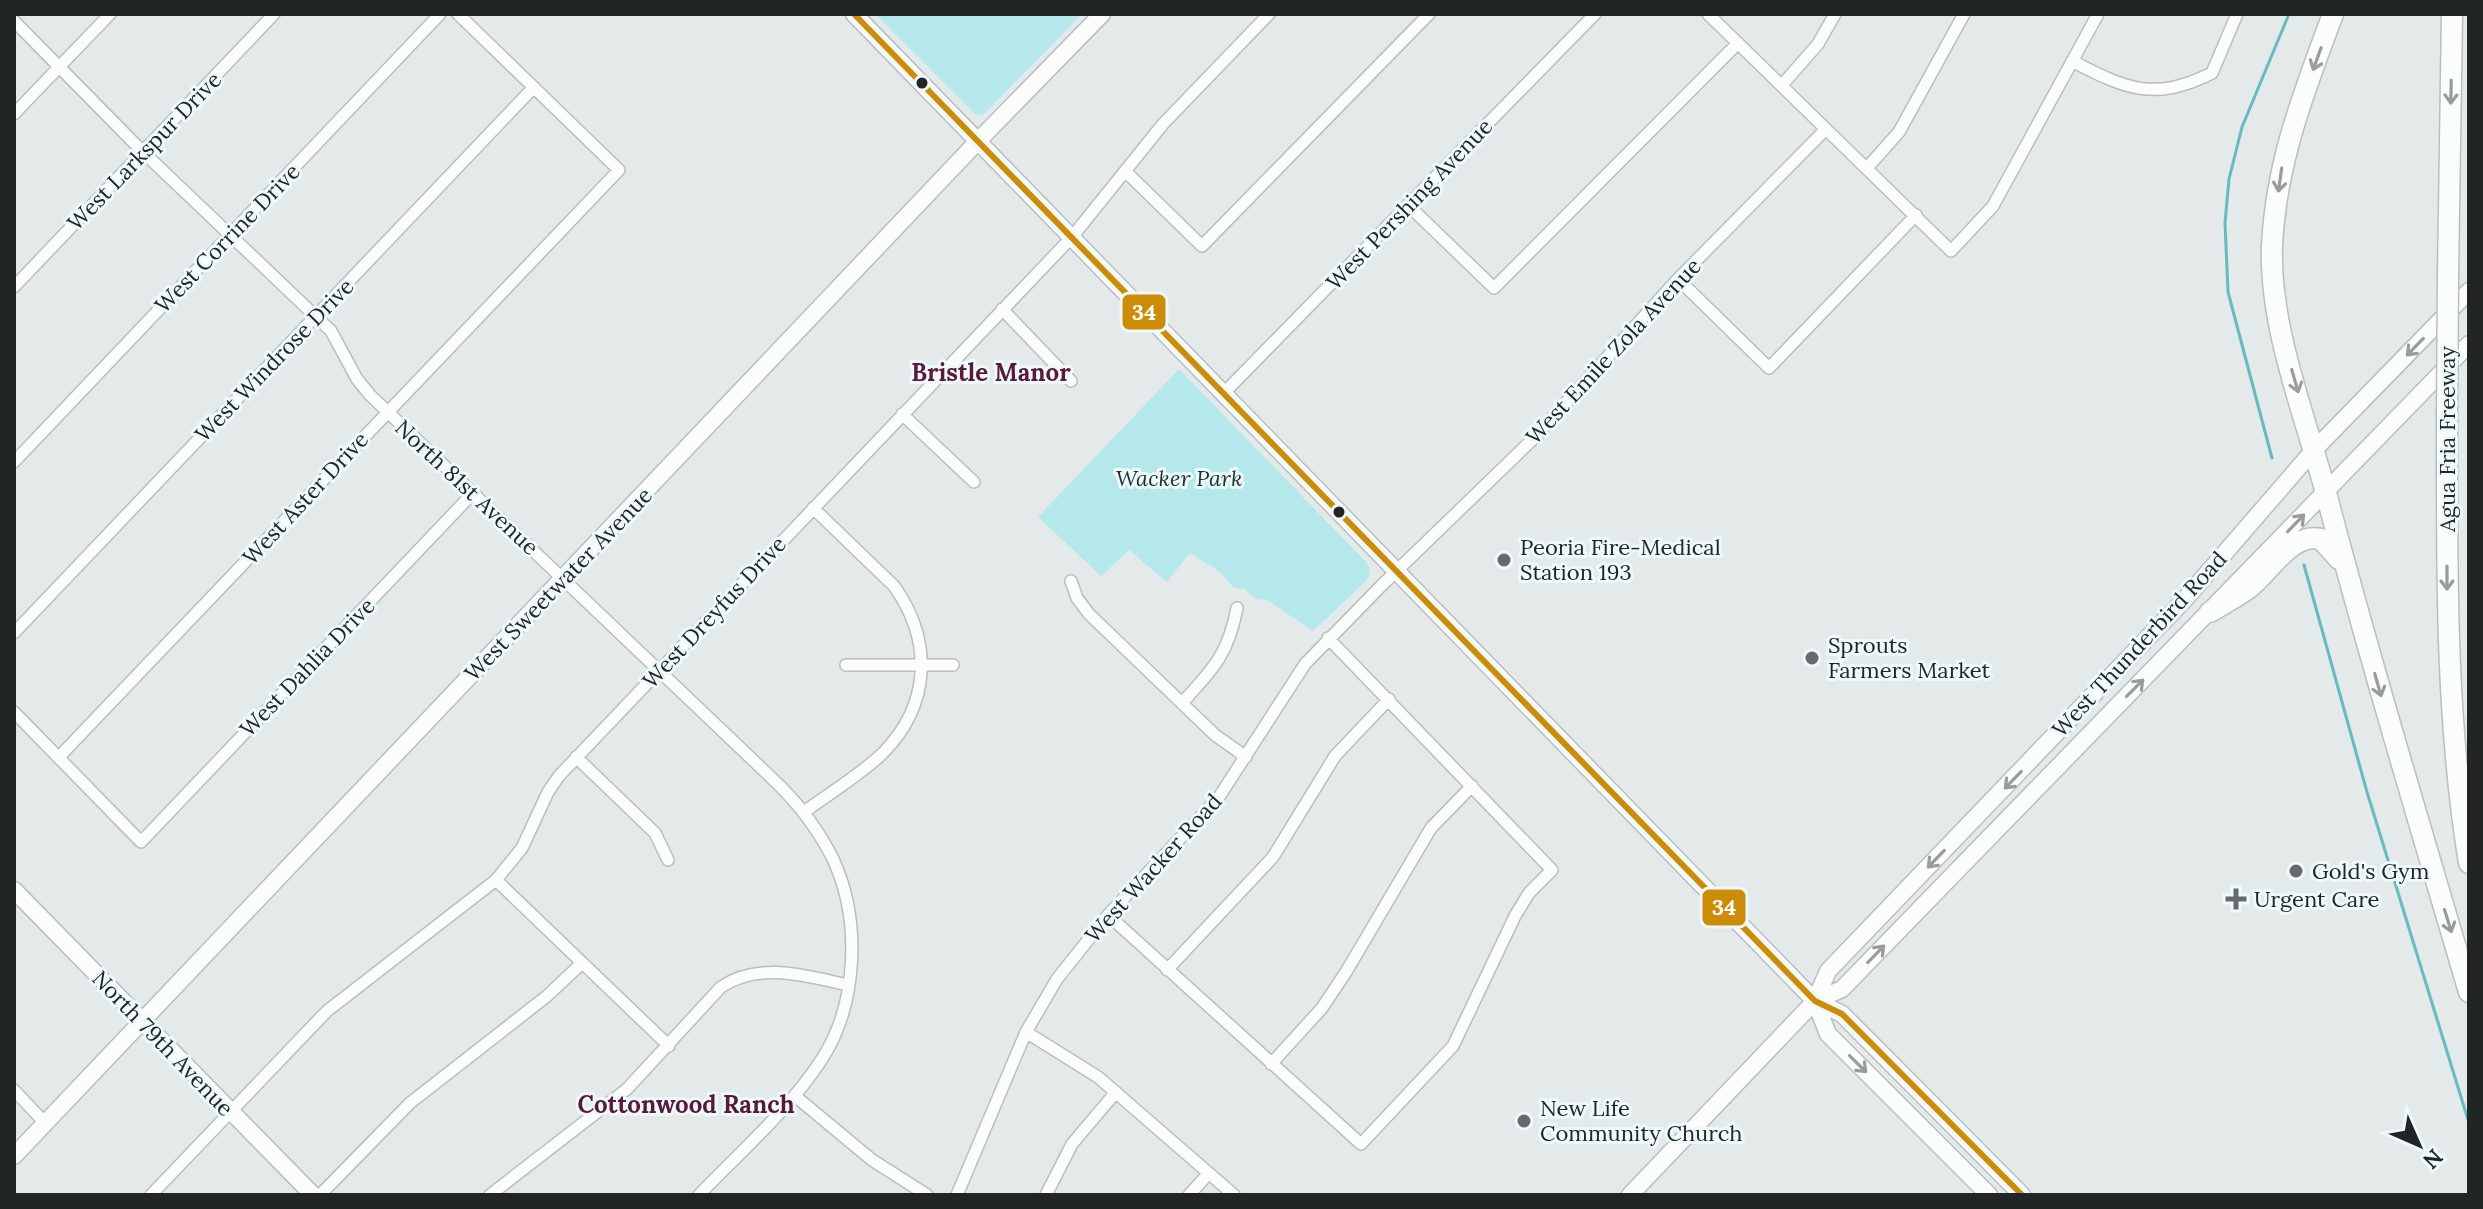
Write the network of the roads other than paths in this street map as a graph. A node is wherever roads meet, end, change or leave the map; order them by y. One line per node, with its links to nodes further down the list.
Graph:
1 (110, 14): 20 (street)
2 (274, 14): 26 (street, West Larkspur Drive)
3 (440, 14): 31 (street, West Corrine Drive)
4 (458, 14): 22 (street)
5 (854, 14): 25 (main road)
6 (1102, 14): 25 (main road, West Sweetwater Avenue)
7 (1269, 14): 28 (street, West Dreyfus Drive)
8 (1429, 14): 28 (street)
9 (1595, 14): 29 (street, West Pershing Avenue)
10 (1708, 14): 18 (street)
11 (1835, 14): 21 (street)
12 (1964, 14): 27 (street)
13 (2098, 14): 19 (street)
14 (2237, 14): 19 (street)
15 (2333, 14): 43 (highway, one-way to 43)
16 (2452, 14): 70 (highway, Agua Fria Freeway, one-way to 70, bridge)
17 (14, 21): 20 (street, North 81st Avenue)
18 (1738, 43): 21 (street); 29 (street)
19 (2072, 61): 30 (street)
20 (59, 67): 23 (street); 26 (street, North 81st Avenue)
21 (1782, 85): 24 (street)
22 (534, 87): 37 (street, West Windrose Drive); 41 (street, West Aster Drive)
23 (14, 114)
24 (1826, 129): 27 (street); 33 (street, West Emile Zola Avenue)
25 (978, 141): 32 (main road); 51 (main road, West Sweetwater Avenue)
26 (143, 152): 31 (street, North 81st Avenue); 34 (street, West Larkspur Drive)
27 (1867, 168): 30 (street)
28 (1126, 172): 32 (street, West Dreyfus Drive)
29 (1408, 205): 40 (street, West Pershing Avenue)
30 (1916, 215): 33 (street)
31 (230, 235): 37 (street, North 81st Avenue); 44 (street, West Corrine Drive)
32 (1072, 237): 36 (street, West Dreyfus Drive); 40 (main road)
33 (1678, 279): 50 (street, West Emile Zola Avenue)
34 (14, 287)
35 (2469, 291): 43 (main road, West Thunderbird Road, one-way to 43)
36 (1002, 309): 39 (street); 42 (street, West Dreyfus Drive)
37 (317, 316): 41 (street, North 81st Avenue); 55 (street, West Windrose Drive)
38 (2469, 344): 47 (main road, West Thunderbird Road)
39 (1071, 381)
40 (1224, 393): 50 (main road)
41 (387, 411): 46 (street, North 81st Avenue); 64 (street, West Aster Drive)
42 (902, 414): 45 (street); 48 (street, West Dreyfus Drive)
43 (2313, 451): 47 (highway); 78 (main road, West Thunderbird Road, one-way to 78)
44 (14, 462)
45 (974, 482)
46 (474, 492): 51 (street, North 81st Avenue); 64 (street, West Dahlia Drive)
47 (2325, 493): 49 (highway); 54 (main road, West Thunderbird Road, one-way to 47)
48 (813, 508): 58 (street); 60 (street, West Dreyfus Drive)
49 (2344, 566): 54 (highway); 77 (highway, one-way to 77)
50 (1396, 570): 56 (street, West Wacker Road); 78 (main road)
51 (564, 578): 60 (street, North 81st Avenue); 79 (main road, West Sweetwater Avenue)
52 (1071, 581): 62 (street)
53 (1237, 608): 62 (street)
54 (2210, 612): 78 (main road, West Thunderbird Road, one-way to 54)
55 (14, 633)
56 (1328, 638): 61 (street); 66 (street, West Wacker Road)
57 (846, 665): 58 (street)
58 (922, 665): 59 (street); 68 (street)
59 (953, 665)
60 (660, 670): 65 (street, West Dreyfus Drive); 68 (street, North 81st Avenue)
61 (1389, 699): 67 (street); 75 (street)
62 (1182, 703): 66 (street)
63 (14, 712): 64 (street)
64 (59, 757)
65 (576, 757): 69 (street); 71 (street, West Dreyfus Drive)
66 (1246, 757): 73 (street, West Wacker Road)
67 (1472, 786): 82 (street); 82 (street)
68 (804, 812): 76 (street, North 81st Avenue)
69 (668, 860)
70 (2469, 863)
71 (496, 880): 74 (street); 86 (street, West Dreyfus Drive)
72 (14, 890): 79 (main road, North 79th Avenue)
73 (1108, 915): 75 (street); 80 (street, West Wacker Road)
74 (582, 963): 81 (street); 92 (street)
75 (1167, 970): 82 (street)
76 (848, 985): 81 (street); 85 (street, North 81st Avenue)
77 (2469, 992)
78 (1815, 1001): 100 (main road, West Thunderbird Road); 101 (main road, one-way to 101); 102 (main road)
79 (143, 1021): 86 (main road, North 79th Avenue); 87 (main road, West Sweetwater Avenue)
80 (1026, 1032): 84 (street); 96 (street, West Wacker Road)
81 (669, 1046): 93 (street)
82 (1271, 1064)
83 (14, 1090): 87 (street)
84 (1116, 1092): 89 (street); 97 (street)
85 (795, 1096): 94 (street, North 81st Avenue); 95 (street)
86 (231, 1111): 90 (street, West Dreyfus Drive); 91 (main road, North 79th Avenue)
87 (45, 1123): 88 (main road, West Sweetwater Avenue)
88 (14, 1156)
89 (1209, 1173): 98 (street); 99 (street)
90 (151, 1195)
91 (313, 1195)
92 (320, 1195)
93 (491, 1195)
94 (699, 1195)
95 (927, 1195)
96 (957, 1195)
97 (1046, 1195)
98 (1189, 1195)
99 (1234, 1195)
100 (1630, 1195)
101 (1989, 1195)
102 (2022, 1195)

